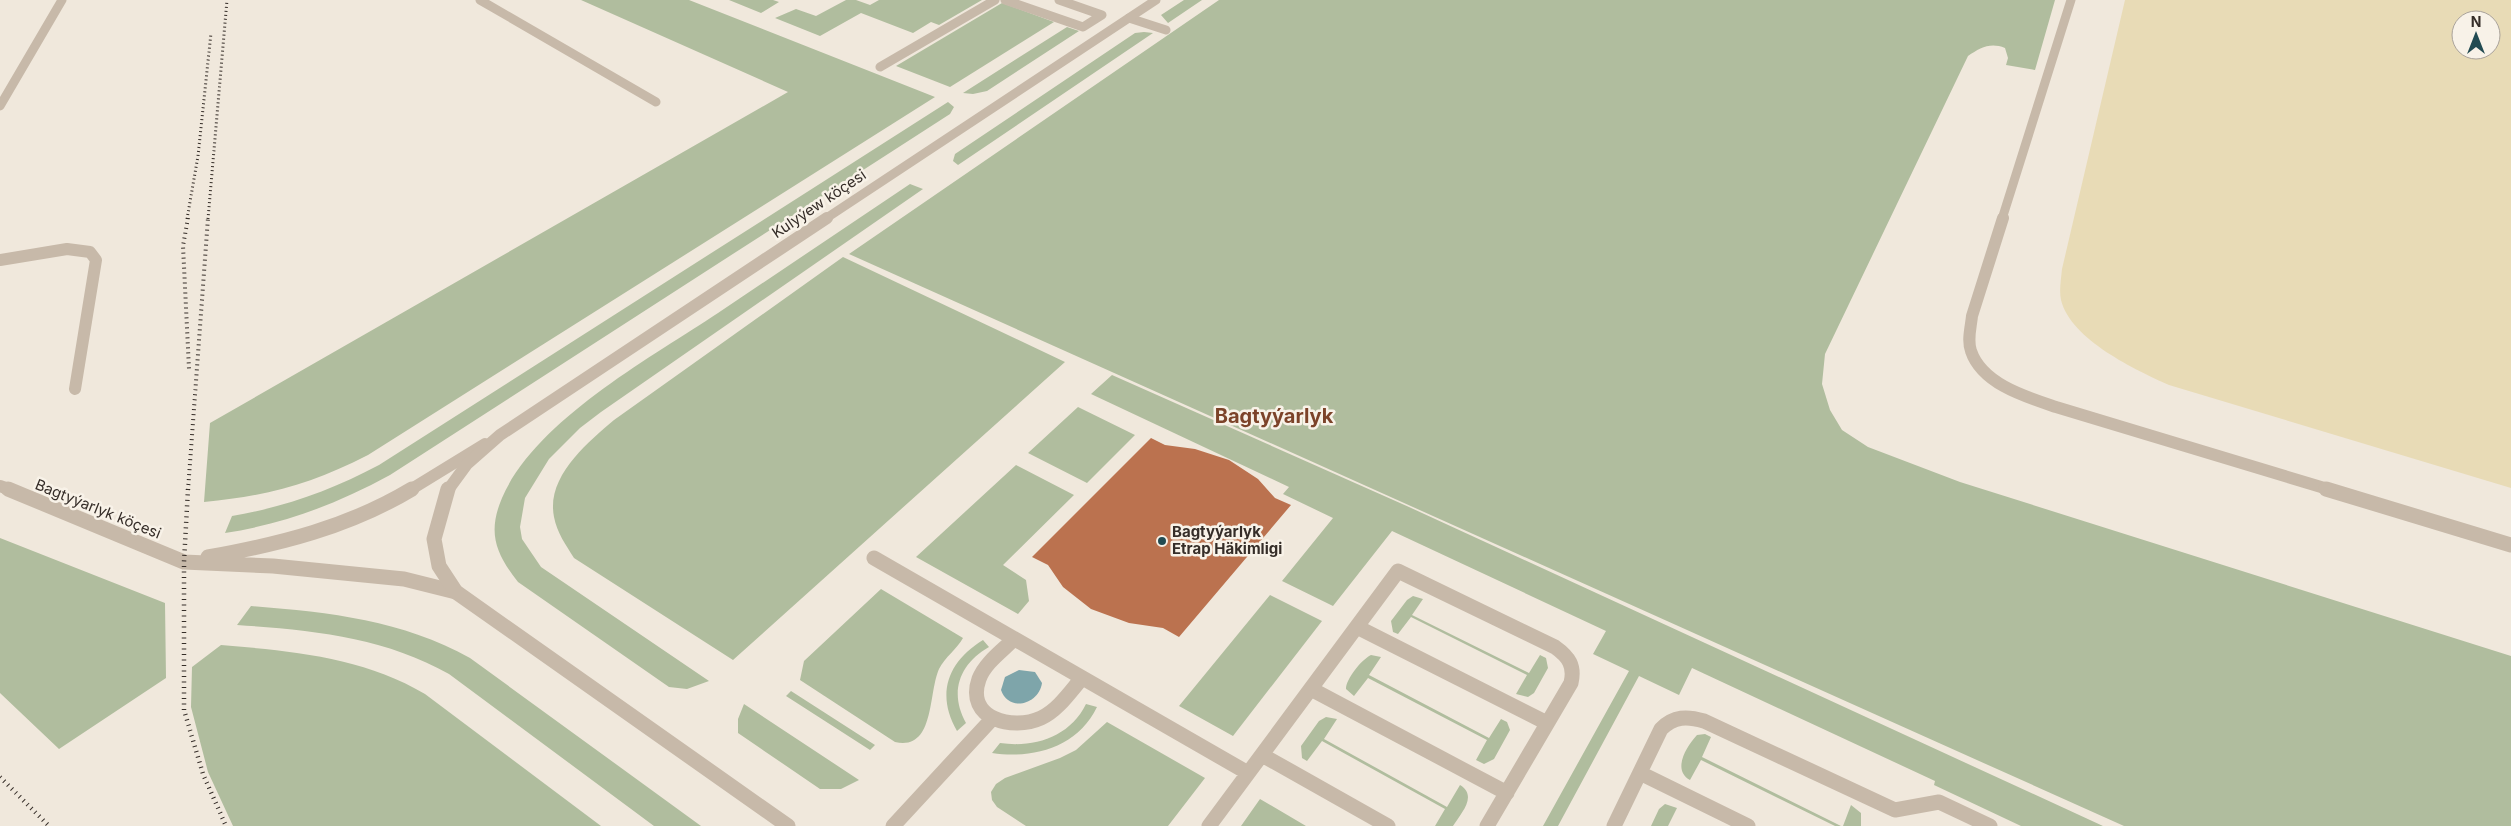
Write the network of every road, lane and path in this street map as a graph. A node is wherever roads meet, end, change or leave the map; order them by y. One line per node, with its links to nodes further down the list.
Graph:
1 (62, 0): 14 (street)
2 (480, 0): 13 (street)
3 (995, 0): 12 (street)
4 (1005, 0): 9 (street)
5 (1060, 0): 9 (street)
6 (1156, 0): 8 (street, Kulyýew köçesi)
7 (2071, 0): 19 (street)
8 (1129, 18): 10 (street, Kulyýew köçesi); 11 (street)
9 (1092, 21): 10 (street)
10 (1113, 28): 17 (street, Kulyýew köçesi)
11 (1166, 30)
12 (880, 67)
13 (656, 102)
14 (0, 106)
15 (0, 260): 16 (street)
16 (75, 389)
17 (500, 435): 21 (street); 22 (street)
18 (0, 486): 21 (street, Bagtyýarlyk köçesi)
19 (2511, 546)
20 (874, 558): 24 (street)
21 (184, 562): 22 (street)
22 (456, 592): 33 (street)
23 (1357, 627): 26 (street); 28 (street); 28 (street)
24 (1014, 639): 25 (street); 27 (street)
25 (1082, 678): 27 (street); 30 (street)
26 (1311, 689): 29 (street); 32 (street)
27 (992, 719): 34 (street)
28 (1547, 723): 32 (street)
29 (1262, 755): 30 (street); 36 (street)
30 (1248, 773): 35 (street)
31 (1640, 773): 38 (street); 39 (street); 40 (street)
32 (1506, 793): 37 (street)
33 (788, 826)
34 (893, 826)
35 (1209, 826)
36 (1388, 826)
37 (1487, 826)
38 (1614, 826)
39 (1748, 826)
40 (1990, 826)

